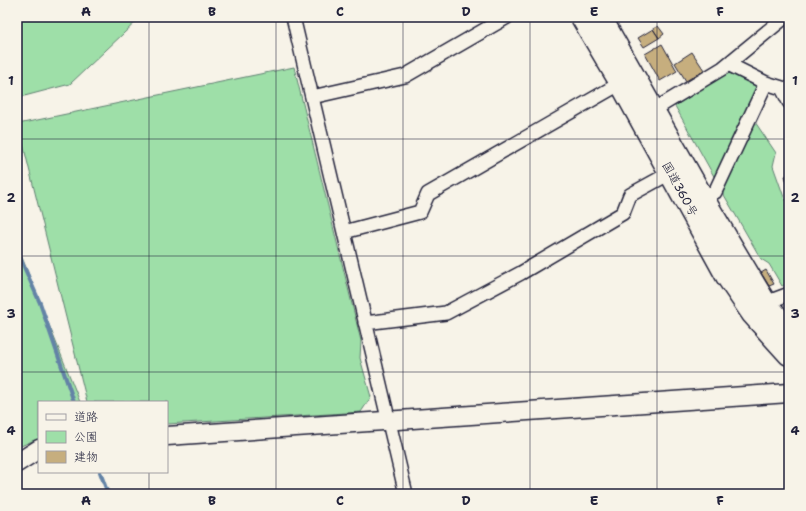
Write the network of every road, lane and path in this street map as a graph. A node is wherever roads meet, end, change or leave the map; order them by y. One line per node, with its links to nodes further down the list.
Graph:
1 (293, 17): 10 (street)
2 (507, 17): 10 (street)
3 (582, 17): 7 (highway, 国道360号)
4 (600, 17): 12 (highway, 国道360号)
5 (785, 17): 6 (street)
6 (728, 64): 8 (street); 12 (street)
7 (621, 83): 12 (highway, 国道360号); 15 (street)
8 (766, 83): 9 (street); 14 (street)
9 (785, 89): 11 (street)
10 (312, 97): 15 (street)
11 (789, 102)
12 (647, 114): 13 (highway, 国道360号); 14 (highway, 国道360号)
13 (670, 172): 18 (street); 20 (highway, 国道360号)
14 (703, 199): 17 (highway, 国道360号)
15 (344, 232): 18 (street)
16 (789, 294): 17 (street)
17 (765, 302): 19 (highway, 国道360号)
18 (365, 323): 22 (street)
19 (789, 331)
20 (789, 354)
21 (789, 393): 22 (street)
22 (389, 421): 23 (street); 26 (street)
23 (168, 436)
24 (38, 450): 25 (street)
25 (17, 463)
26 (406, 494)

